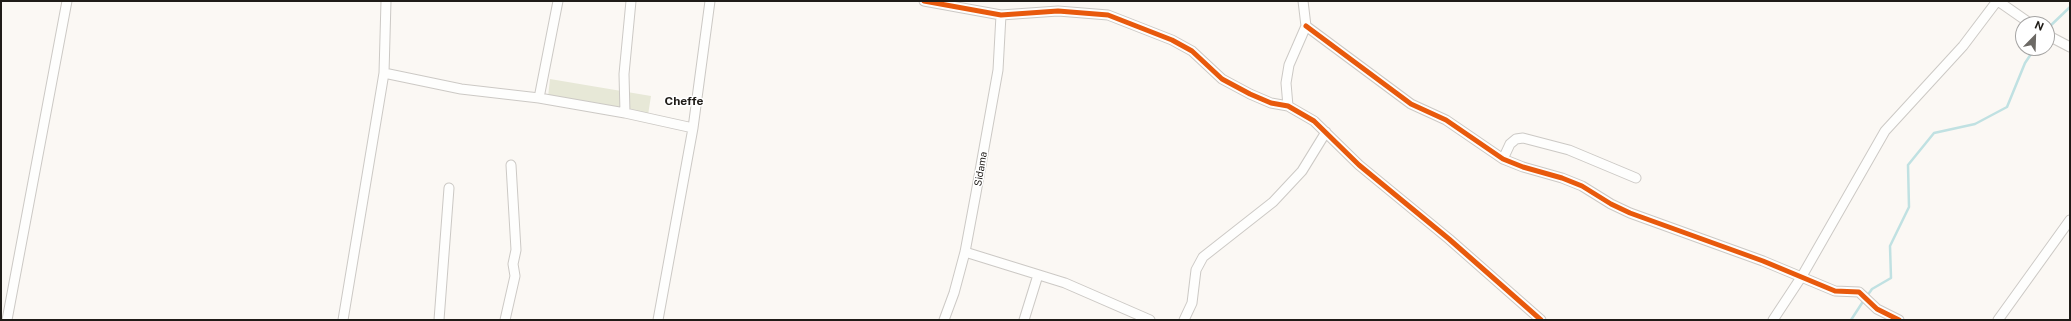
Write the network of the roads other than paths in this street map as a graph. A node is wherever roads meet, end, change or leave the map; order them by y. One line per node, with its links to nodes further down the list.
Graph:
1 (67, 1): 30 (street)
2 (386, 1): 16 (street)
3 (558, 1): 17 (street)
4 (631, 1): 19 (street)
5 (710, 1): 20 (street)
6 (924, 1): 11 (street)
7 (1061, 1): 10 (street)
8 (1303, 1): 13 (street)
9 (1998, 1): 12 (street); 29 (street)
10 (1058, 10): 11 (street); 18 (street)
11 (1002, 15): 27 (street, Sidama)
12 (2020, 16)
13 (1306, 26): 18 (street); 22 (street)
14 (2055, 39): 15 (street)
15 (2070, 47)
16 (384, 73): 17 (street); 31 (street)
17 (539, 98): 19 (street)
18 (1288, 106): 21 (street)
19 (625, 113): 20 (street)
20 (693, 128): 34 (street)
21 (1326, 132): 38 (street); 39 (street)
22 (1503, 159): 24 (street); 29 (street)
23 (511, 165): 33 (street)
24 (1636, 178)
25 (449, 188): 32 (street)
26 (2070, 220): 42 (street)
27 (965, 252): 28 (street); 35 (street, Sidama)
28 (1038, 275): 36 (street); 37 (street)
29 (1802, 276): 40 (street); 41 (street)
30 (7, 320)
31 (343, 320)
32 (439, 320)
33 (505, 320)
34 (658, 320)
35 (944, 320)
36 (1024, 320)
37 (1150, 320)
38 (1184, 320)
39 (1541, 320)
40 (1773, 320)
41 (1900, 320)
42 (1998, 320)

